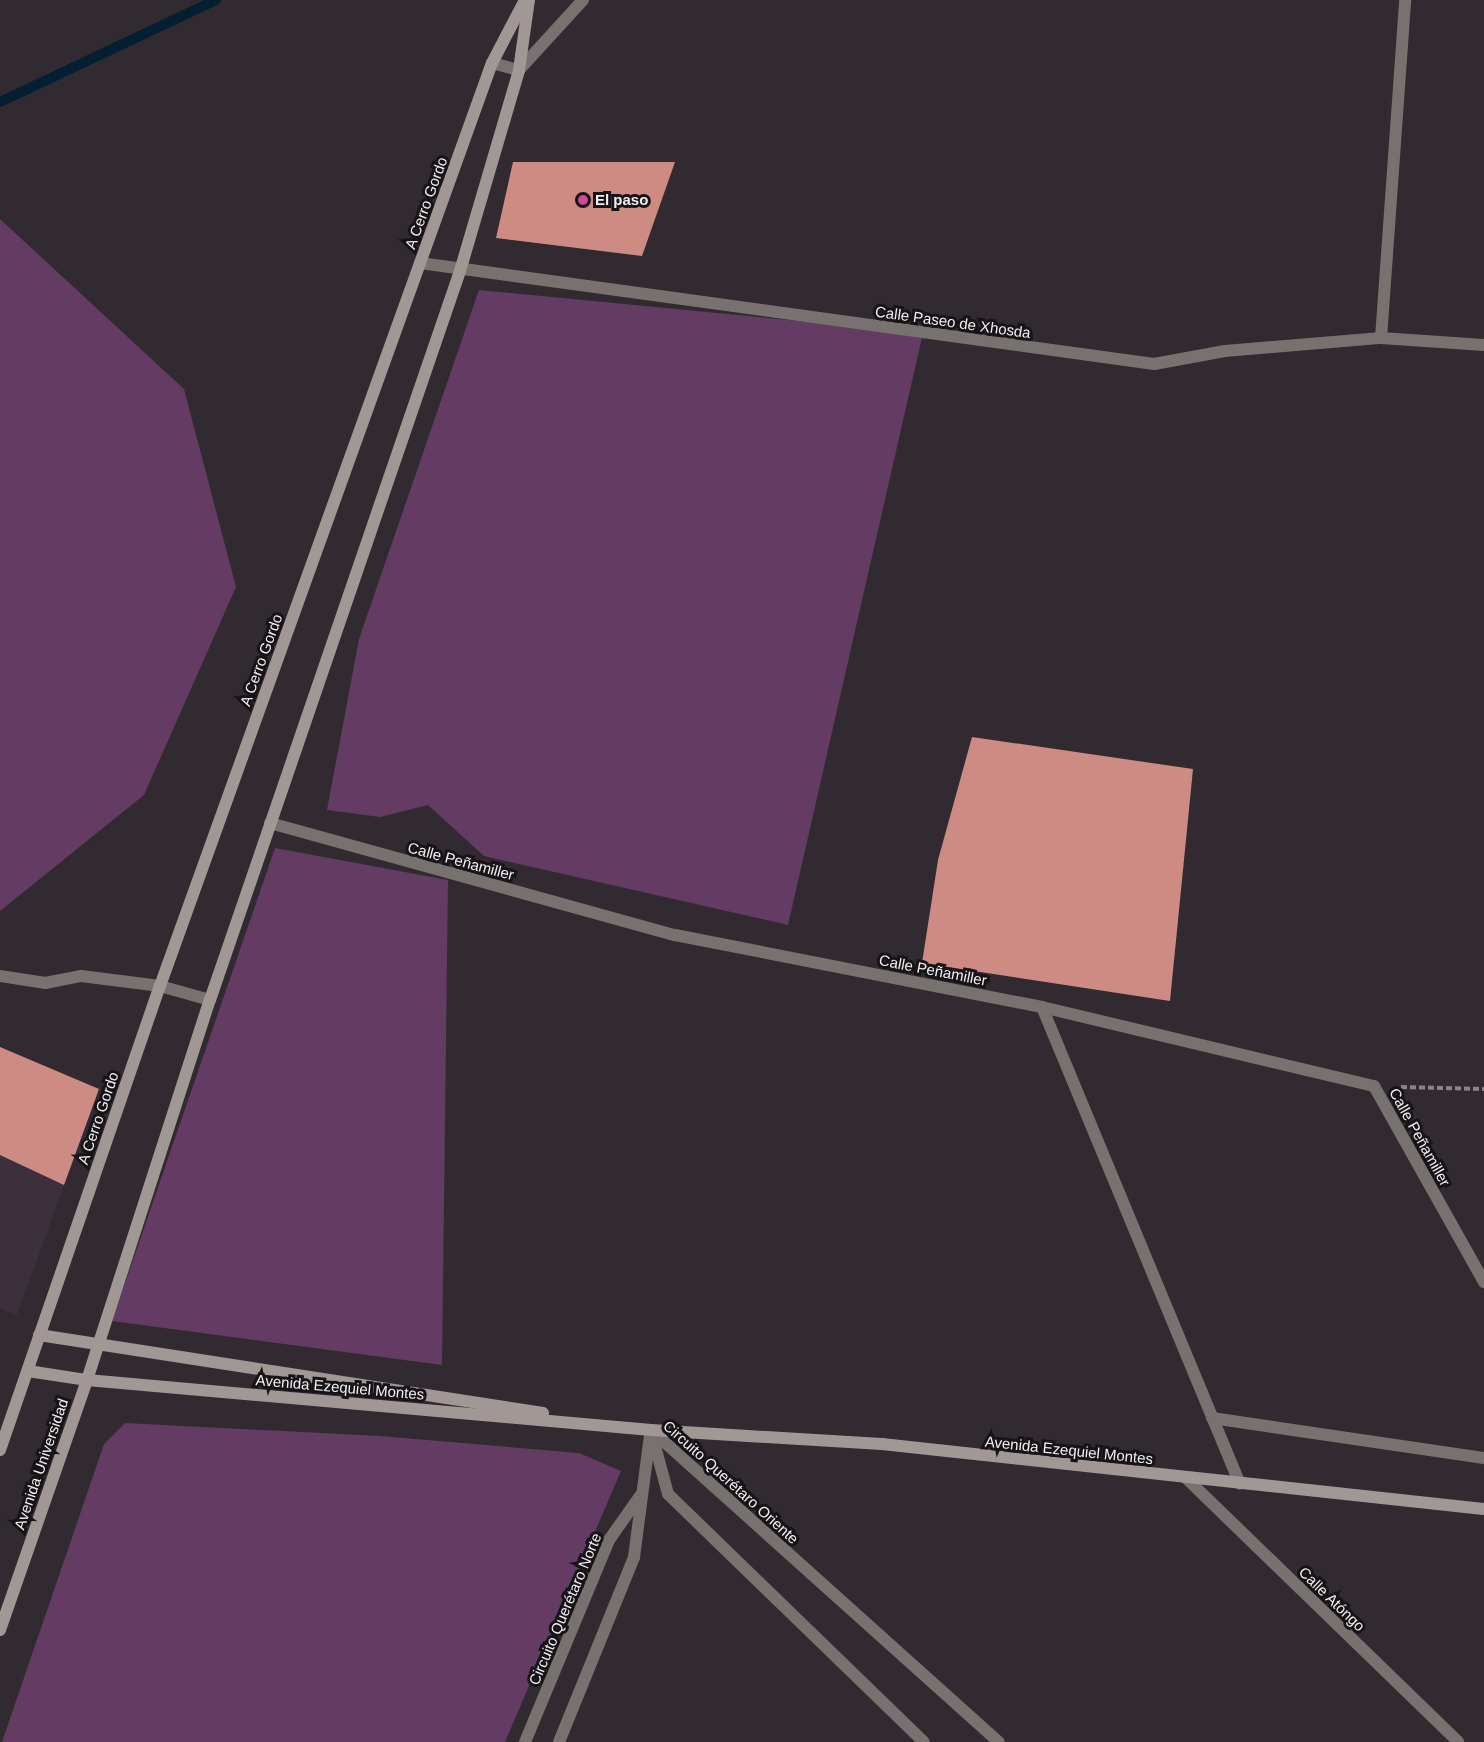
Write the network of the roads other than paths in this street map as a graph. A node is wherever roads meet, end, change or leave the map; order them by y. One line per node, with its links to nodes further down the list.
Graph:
1 (527, 0): 4 (main road, A Cerro Gordo); 5 (main road)
2 (583, 0): 5 (street)
3 (1405, 0): 8 (street)
4 (492, 63): 5 (street); 6 (main road, A Cerro Gordo)
5 (519, 70): 7 (main road)
6 (420, 263): 7 (street, Calle Paseo de Xhosda); 12 (main road, A Cerro Gordo)
7 (460, 271): 8 (street, Calle Paseo de Xhosda); 10 (main road)
8 (1381, 338): 9 (street, Calle Paseo de Xhosda)
9 (1484, 345)
10 (270, 824): 13 (main road); 14 (street, Calle Peñamiller)
11 (0, 976): 12 (street)
12 (160, 986): 13 (street); 16 (main road, A Cerro Gordo)
13 (210, 1000): 17 (main road)
14 (1042, 1007): 15 (street, Calle Peñamiller); 20 (street)
15 (1484, 1282)
16 (39, 1335): 17 (main road, Avenida Ezequiel Montes); 18 (main road)
17 (96, 1342): 19 (main road, Avenida Universidad); 21 (main road, Avenida Ezequiel Montes)
18 (28, 1371): 19 (main road, Avenida Ezequiel Montes); 22 (main road)
19 (87, 1380): 21 (main road, Avenida Ezequiel Montes); 28 (main road, Avenida Universidad)
20 (1212, 1418): 23 (street); 25 (street)
21 (651, 1430): 24 (main road, Avenida Ezequiel Montes); 26 (street, Circuito Querétaro Norte); 31 (street, Circuito Querétaro Oriente); 32 (street, Circuito Querétaro Oriente)
22 (0, 1450)
23 (1484, 1458)
24 (1186, 1478): 25 (main road, Avenida Ezequiel Montes); 33 (street, Calle Atóngo)
25 (1240, 1484): 27 (main road, Avenida Ezequiel Montes)
26 (643, 1493): 29 (street, Circuito Querétaro Norte); 30 (street, Circuito Querétaro Norte)
27 (1484, 1509)
28 (0, 1630)
29 (525, 1742)
30 (559, 1742)
31 (924, 1742)
32 (999, 1742)
33 (1458, 1742)

